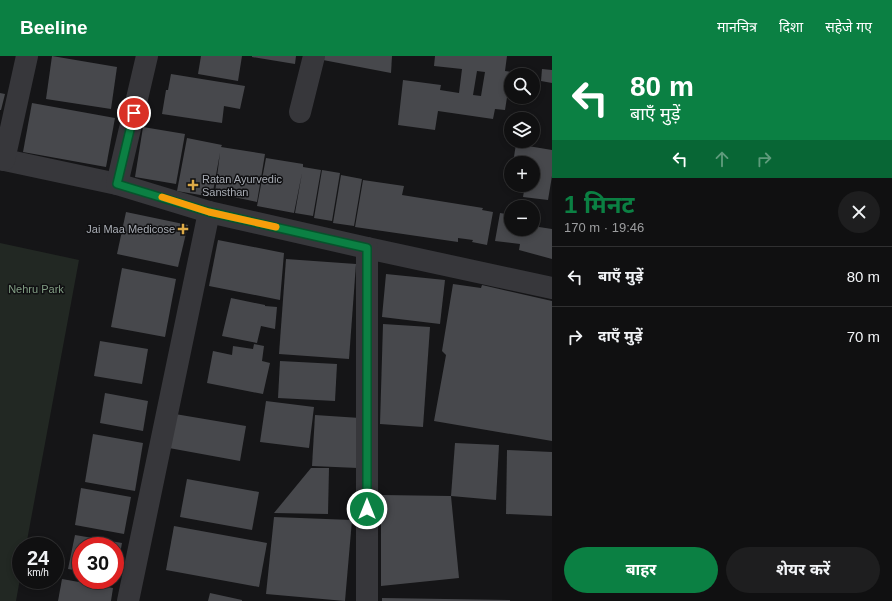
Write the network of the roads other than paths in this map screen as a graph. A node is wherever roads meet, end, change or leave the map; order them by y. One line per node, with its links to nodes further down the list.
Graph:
1 (27, 56): 5 (street)
2 (147, 56): 6 (street)
3 (314, 56): 4 (street)
4 (300, 112)
5 (2, 159): 6 (street)
6 (117, 184): 7 (street)
7 (209, 212): 8 (street); 10 (street)
8 (367, 248): 9 (street); 11 (street)
9 (552, 288)
10 (128, 601)
11 (367, 601)

